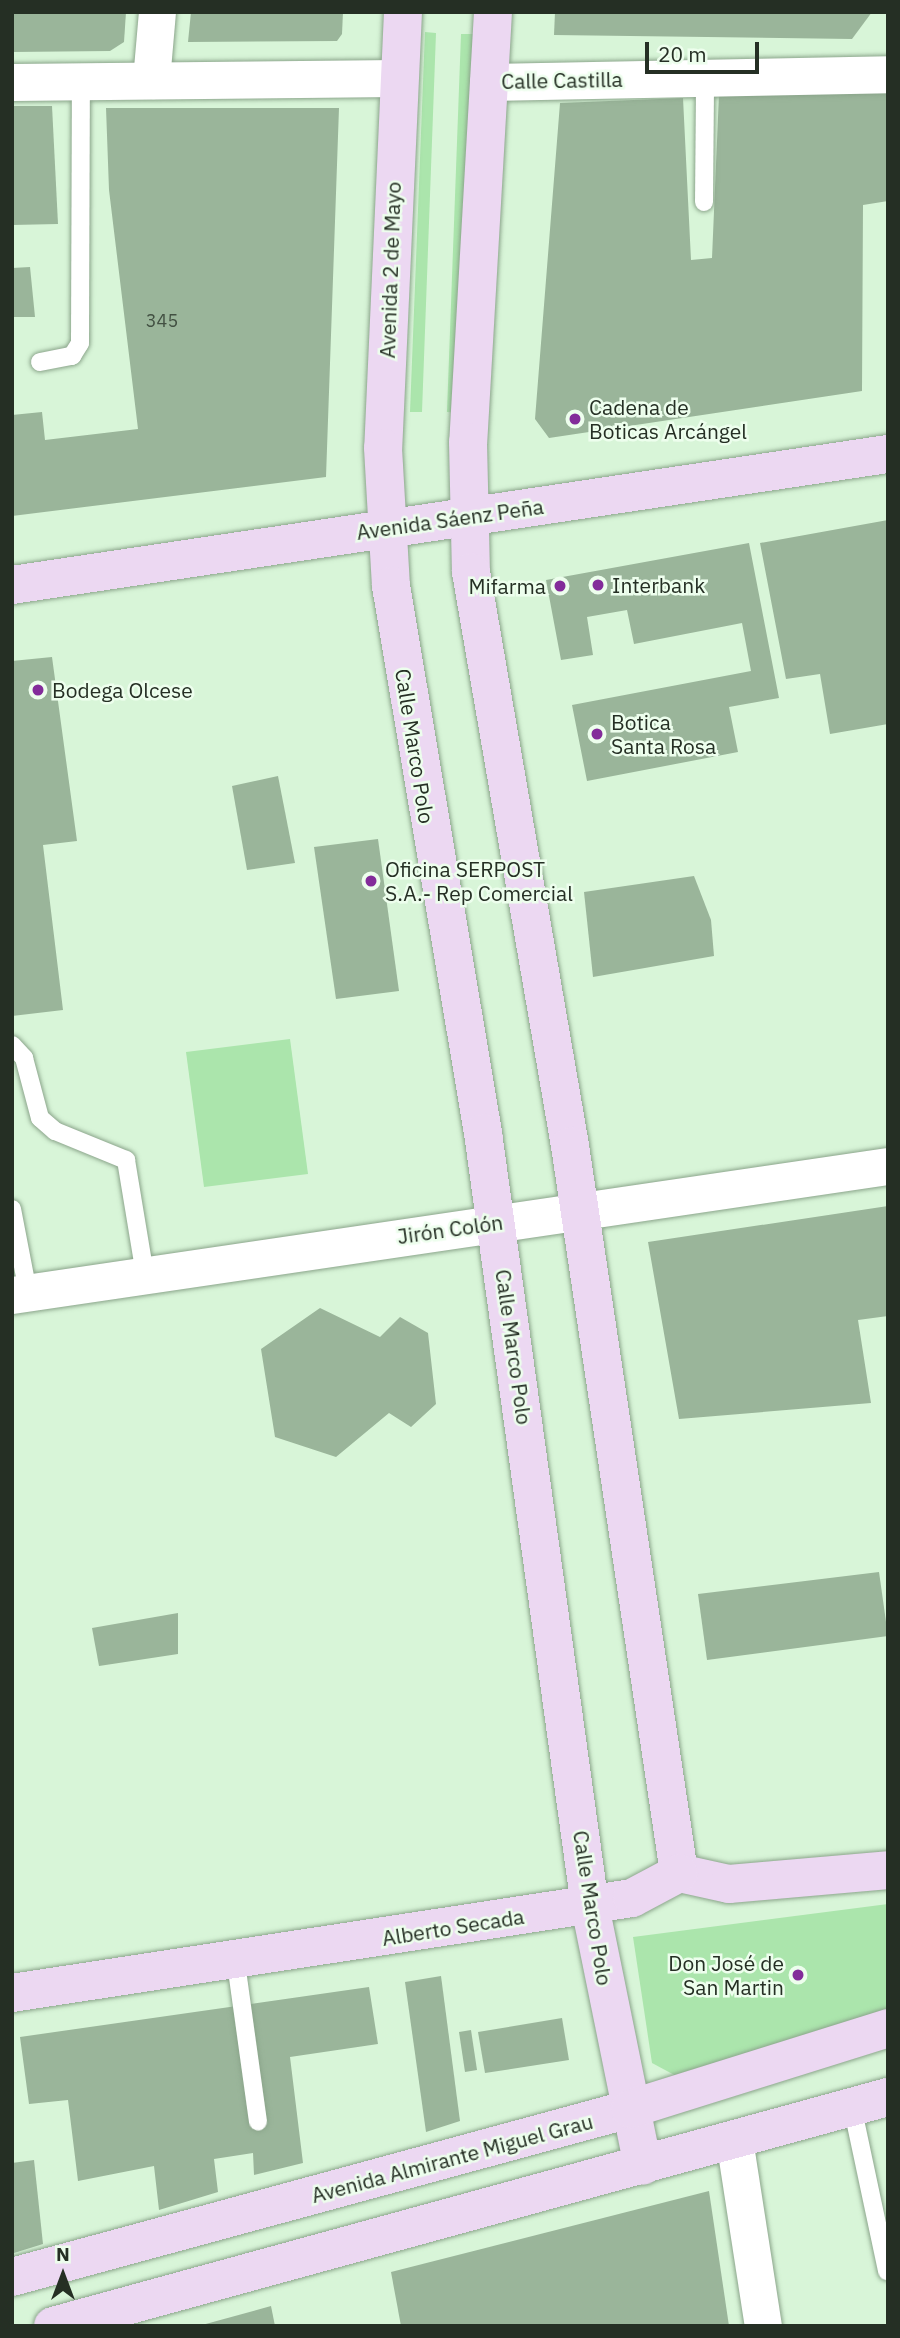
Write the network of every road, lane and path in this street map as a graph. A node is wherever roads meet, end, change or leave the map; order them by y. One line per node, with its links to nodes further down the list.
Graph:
1 (157, 12): 7 (street)
2 (403, 12): 6 (main road, Avenida 2 de Mayo)
3 (493, 12): 10 (main road)
4 (887, 71): 5 (street, Calle Castilla)
5 (705, 77): 10 (street, Calle Castilla); 11 (lane)
6 (397, 78): 7 (street); 15 (main road, Avenida 2 de Mayo)
7 (151, 80): 8 (street)
8 (82, 81): 9 (street); 12 (lane)
9 (12, 82)
10 (488, 82): 14 (main road)
11 (704, 202)
12 (40, 362)
13 (888, 454): 14 (main road, Avenida Sáenz Peña)
14 (466, 516): 15 (main road, Avenida Sáenz Peña); 20 (main road)
15 (385, 527): 16 (main road, Avenida Sáenz Peña); 21 (main road, Calle Marco Polo)
16 (12, 584)
17 (12, 1045): 22 (lane)
18 (888, 1166): 20 (street, Jirón Colón)
19 (12, 1209): 23 (lane)
20 (580, 1210): 21 (street, Jirón Colón); 25 (main road)
21 (496, 1222): 22 (street, Jirón Colón); 26 (main road, Calle Marco Polo)
22 (145, 1275): 23 (street, Jirón Colón)
23 (20, 1294)
24 (888, 1870): 25 (main road)
25 (679, 1873): 26 (main road, Alberto Secada)
26 (590, 1906): 27 (main road, Alberto Secada); 31 (main road, Calle Marco Polo)
27 (236, 1963): 28 (main road, Alberto Secada); 32 (lane)
28 (12, 1993)
29 (888, 2028): 31 (main road, Avenida Almirante Miguel Grau)
30 (870, 2101): 33 (main road); 35 (lane)
31 (630, 2109): 34 (main road, Calle Marco Polo); 36 (main road, Avenida Almirante Miguel Grau)
32 (258, 2121)
33 (734, 2139): 34 (main road); 38 (street)
34 (643, 2166): 37 (main road)
35 (887, 2271)
36 (12, 2277)
37 (53, 2326)
38 (763, 2326)

